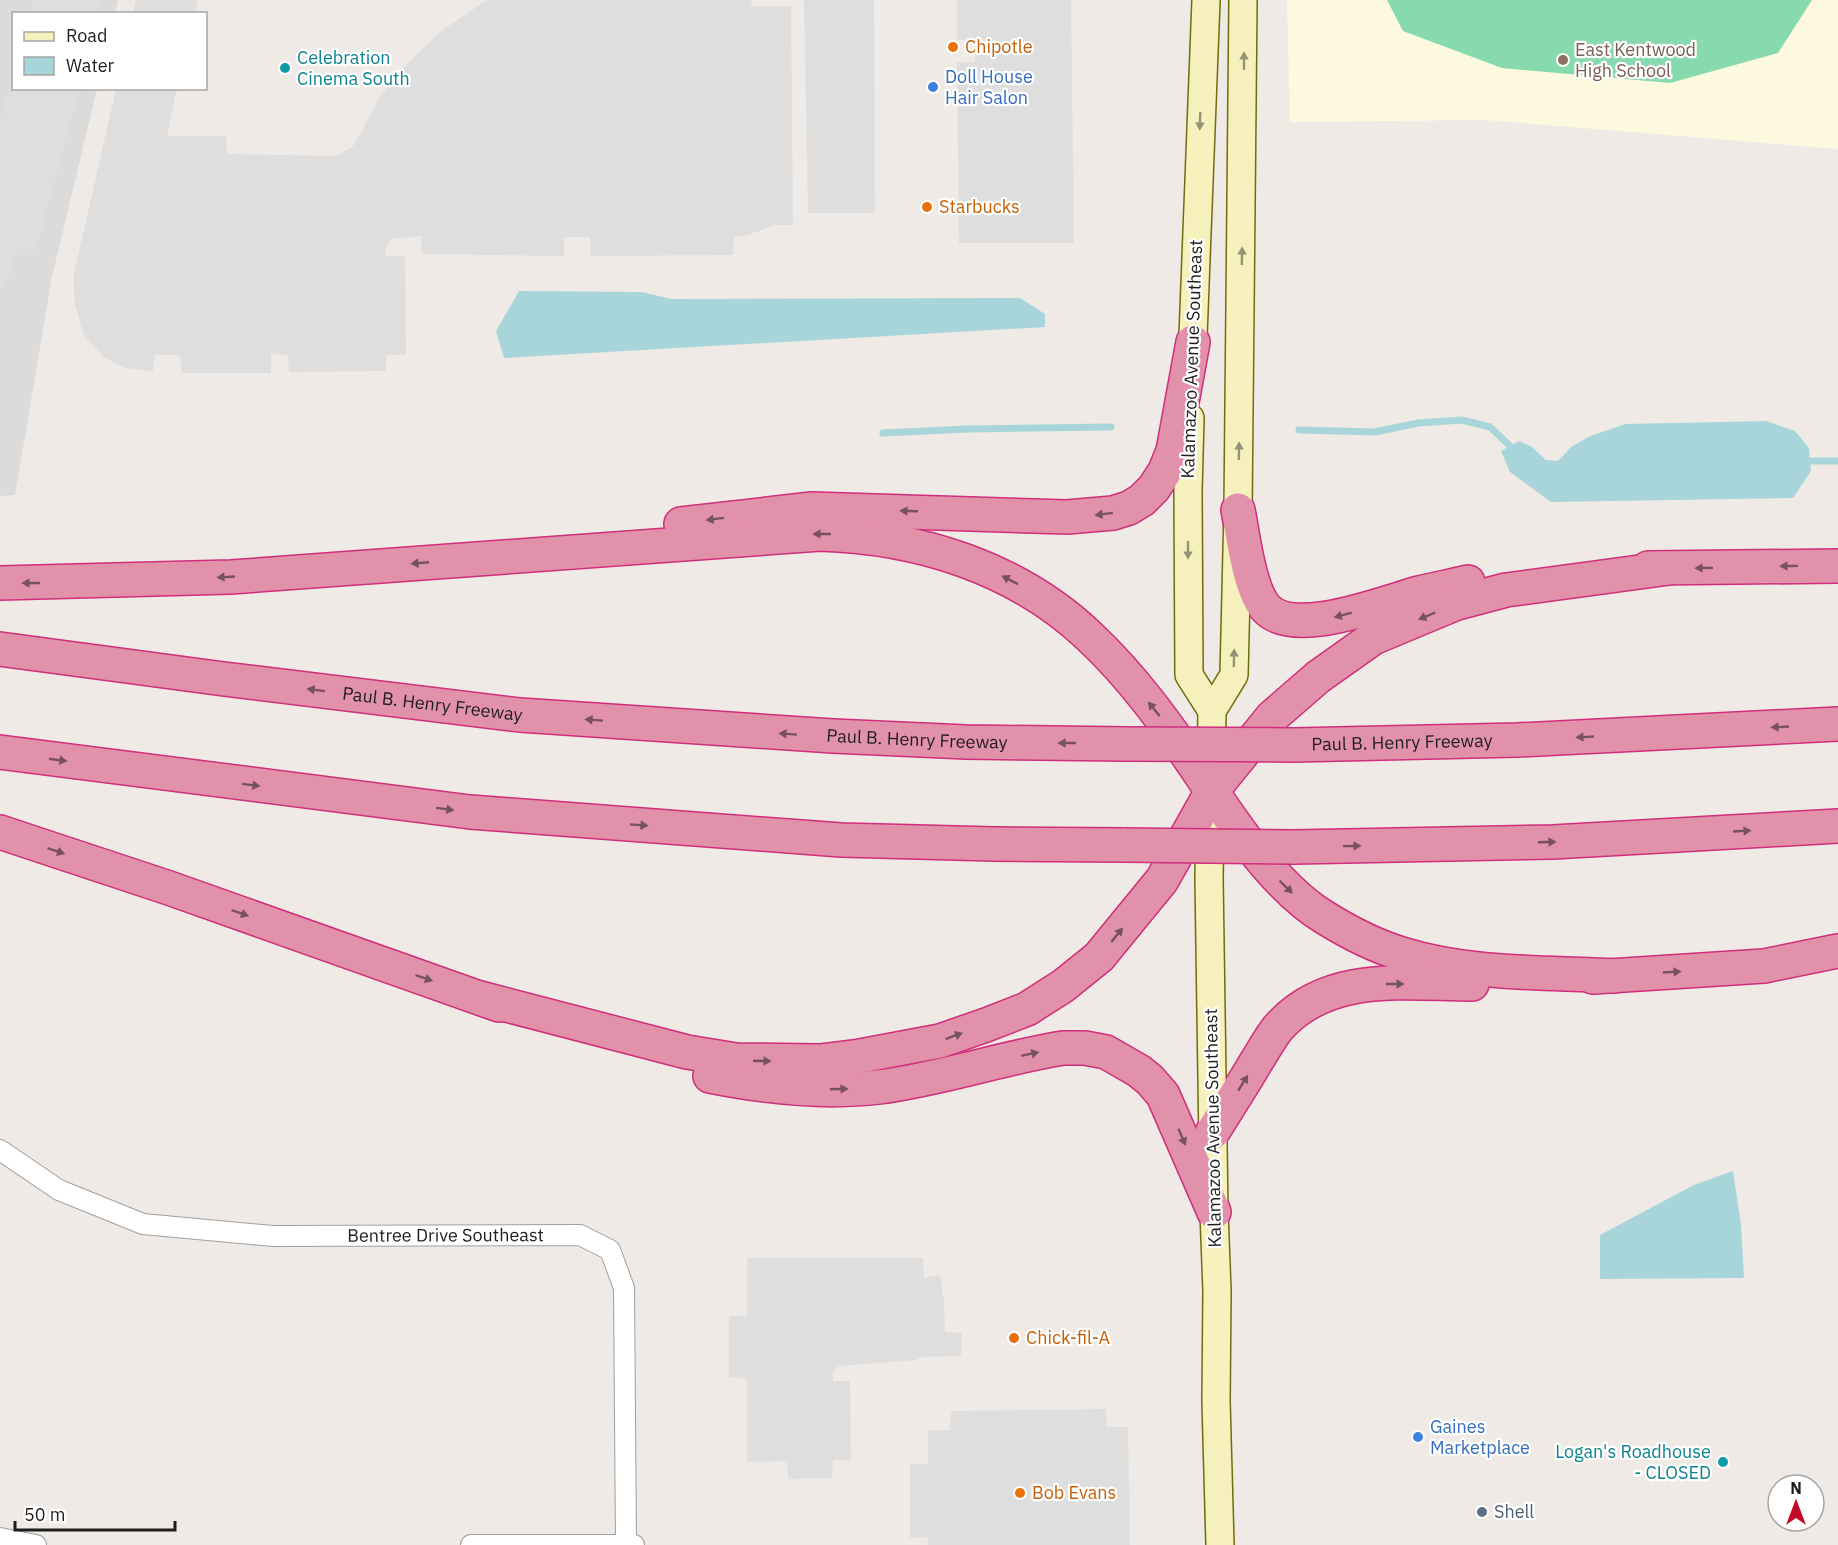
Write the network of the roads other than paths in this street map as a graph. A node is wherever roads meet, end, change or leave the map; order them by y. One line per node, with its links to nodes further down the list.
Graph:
1 (1206, 0): 3 (main road, Kalamazoo Avenue Southeast, one-way to 3)
2 (1244, 0): 4 (main road, one-way to 2)
3 (1192, 342): 5 (highway, one-way to 5); 10 (main road, Kalamazoo Avenue Southeast, one-way to 10)
4 (1238, 510): 7 (highway, one-way to 4); 10 (main road, one-way to 4)
5 (478, 558): 8 (highway, one-way to 8); 13 (highway, one-way to 5)
6 (1838, 566): 7 (highway, one-way to 7)
7 (1669, 568): 13 (highway, one-way to 13)
8 (0, 583)
9 (0, 649): 11 (highway, Paul B. Henry Freeway, one-way to 9, bridge)
10 (1212, 711): 13 (main road, Kalamazoo Avenue Southeast)
11 (1838, 724)
12 (0, 752): 14 (highway, one-way to 14, bridge)
13 (1212, 791): 17 (highway, one-way to 17); 18 (highway, one-way to 13); 19 (main road, Kalamazoo Avenue Southeast)
14 (1838, 826)
15 (0, 832): 18 (highway, one-way to 18)
16 (1838, 951): 17 (highway, one-way to 16)
17 (1614, 976): 19 (highway, one-way to 17)
18 (480, 998): 21 (highway, one-way to 21)
19 (1212, 1133): 21 (main road, Kalamazoo Avenue Southeast)
20 (0, 1150): 23 (street, Bentree Drive Southeast)
21 (1214, 1212): 26 (main road, Kalamazoo Avenue Southeast)
22 (0, 1538): 24 (street)
23 (630, 1544): 25 (street)
24 (36, 1545)
25 (471, 1545)
26 (1220, 1545)

